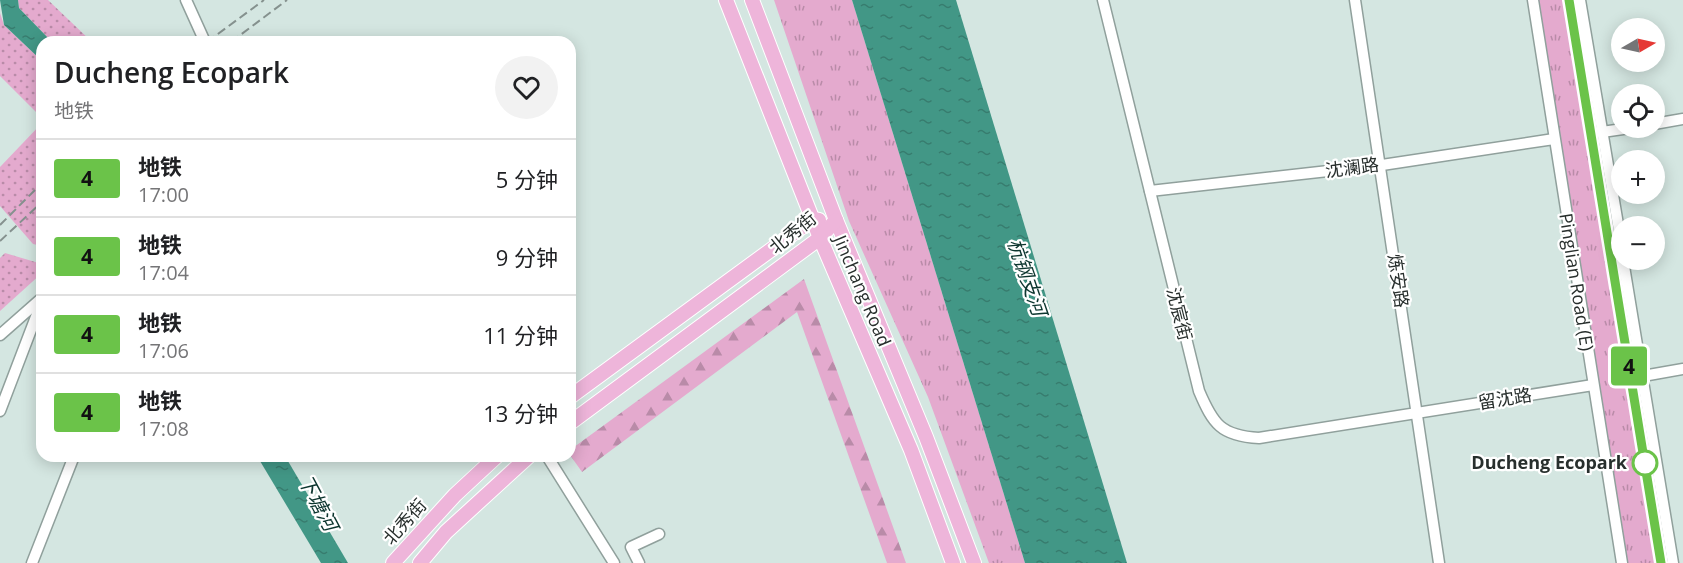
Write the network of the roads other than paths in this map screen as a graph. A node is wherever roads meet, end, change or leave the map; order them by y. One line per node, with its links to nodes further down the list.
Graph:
1 (186, 0): 8 (street)
2 (726, 0): 17 (main road, Jinchang Road)
3 (752, 0): 18 (main road, Jinchang Road)
4 (1103, 0): 15 (street, 沈宸街)
5 (1355, 0): 14 (street, 炼安路)
6 (1533, 0): 13 (street, Pinglian Road (E))
7 (1580, 0): 12 (street)
8 (202, 36)
9 (1683, 119): 10 (street)
10 (1665, 122)
11 (1611, 131): 12 (street)
12 (1602, 132): 16 (street)
13 (1554, 139): 14 (street, 沈澜路); 26 (street, Pinglian Road (E))
14 (1382, 165): 15 (street, 沈澜路); 29 (street, 炼安路)
15 (1150, 191): 29 (street, 沈宸街)
16 (1616, 216)
17 (813, 219): 18 (main road, 北秀街); 19 (main road, Jinchang Road); 27 (main road, 北秀街)
18 (836, 220): 19 (main road, 北秀街); 42 (main road, Jinchang Road)
19 (820, 238): 30 (main road, 北秀街); 41 (main road, Jinchang Road)
20 (1625, 270): 25 (street)
21 (36, 304): 23 (street)
22 (36, 315): 28 (street)
23 (0, 335)
24 (1683, 369): 25 (street)
25 (1643, 376): 45 (street)
26 (1593, 385): 29 (street, 留沈路); 44 (street, Pinglian Road (E))
27 (576, 393)
28 (0, 411)
29 (1416, 413): 43 (street, 炼安路)
30 (576, 419)
31 (72, 462): 36 (street)
32 (491, 462): 37 (main road, 北秀街)
33 (522, 462): 38 (main road, 北秀街)
34 (551, 462): 39 (street)
35 (659, 534): 40 (street)
36 (32, 563)
37 (393, 563)
38 (420, 563)
39 (614, 563)
40 (639, 563)
41 (953, 563)
42 (974, 563)
43 (1439, 563)
44 (1622, 563)
45 (1673, 563)

